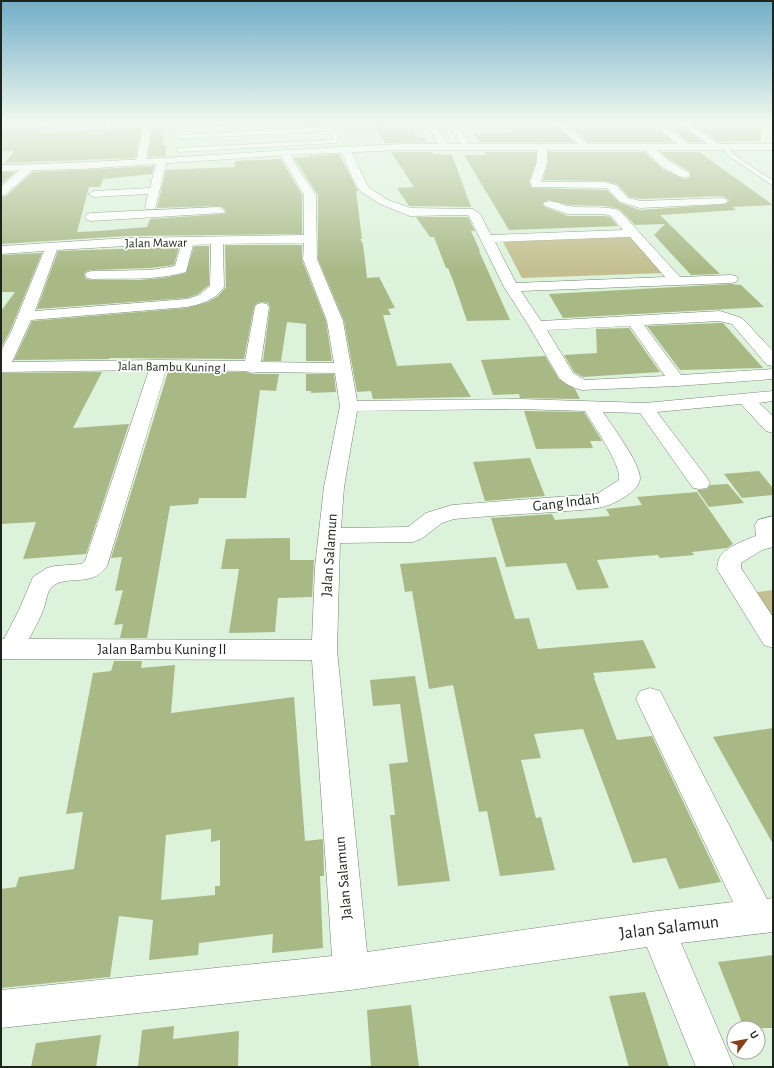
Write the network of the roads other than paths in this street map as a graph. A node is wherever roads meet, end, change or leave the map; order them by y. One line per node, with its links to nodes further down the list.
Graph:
1 (24, 172): 12 (street)
2 (157, 172): 11 (street)
3 (157, 172): 17 (street)
4 (295, 172): 20 (street, Jalan Salamun)
5 (355, 172): 21 (street)
6 (539, 172): 14 (street)
7 (680, 172): 9 (street)
8 (756, 172): 10 (lane)
9 (685, 175)
10 (773, 184)
11 (151, 191): 13 (street); 17 (street)
12 (1, 193)
13 (94, 194)
14 (722, 200)
15 (549, 204): 19 (street)
16 (219, 211): 17 (street)
17 (147, 215): 18 (street)
18 (90, 217)
19 (632, 233): 21 (street); 28 (street)
20 (311, 239): 22 (street, Jalan Mawar); 38 (street, Jalan Salamun)
21 (486, 239): 29 (street)
22 (217, 240): 23 (street, Jalan Mawar); 31 (street)
23 (188, 241): 24 (street, Jalan Mawar); 26 (street)
24 (52, 246): 25 (street, Jalan Mawar); 31 (street)
25 (1, 250)
26 (92, 275)
27 (731, 279): 28 (street)
28 (675, 280): 29 (street)
29 (511, 287): 33 (street)
30 (262, 307): 37 (street)
31 (24, 316): 36 (street)
32 (634, 321): 33 (street); 34 (street); 40 (street)
33 (536, 326): 40 (street)
34 (773, 361)
35 (159, 365): 36 (street, Jalan Bambu Kuning I); 37 (street, Jalan Bambu Kuning I); 51 (street)
36 (1, 367)
37 (252, 368): 38 (street, Jalan Bambu Kuning I)
38 (343, 368): 43 (street, Jalan Salamun)
39 (773, 374): 40 (street)
40 (677, 381)
41 (773, 396): 42 (street)
42 (746, 399): 45 (street); 46 (street)
43 (349, 406): 44 (street); 49 (street, Jalan Salamun)
44 (591, 406): 45 (street); 49 (street, Gang Indah)
45 (645, 408): 47 (street)
46 (773, 427)
47 (700, 483)
48 (773, 523): 50 (street)
49 (330, 536): 52 (street, Jalan Salamun)
50 (773, 638)
51 (6, 649): 52 (street, Jalan Bambu Kuning II)
52 (324, 650): 56 (street, Jalan Salamun)
53 (650, 699): 54 (street)
54 (766, 916): 55 (street, Jalan Salamun)
55 (657, 928): 56 (street, Jalan Salamun); 58 (street)
56 (351, 972): 57 (street, Jalan Salamun)
57 (1, 1009)
58 (715, 1067)

